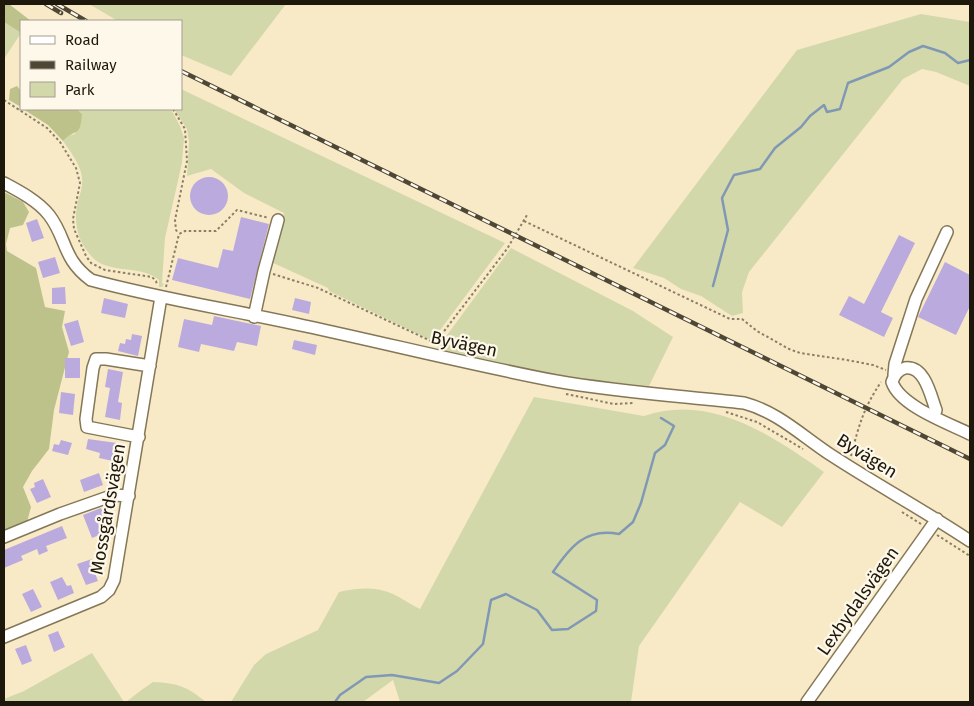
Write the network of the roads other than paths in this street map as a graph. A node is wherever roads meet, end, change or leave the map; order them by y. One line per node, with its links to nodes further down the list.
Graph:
1 (4, 184): 4 (street, Byvägen)
2 (278, 220): 5 (street)
3 (947, 232): 7 (street)
4 (161, 297): 5 (street, Byvägen); 6 (street, Mossgårdsvägen)
5 (254, 317): 12 (street, Byvägen)
6 (150, 366): 10 (street, Mossgårdsvägen); 10 (street, Mossgårdsvägen)
7 (891, 373): 8 (street); 8 (street)
8 (934, 416): 9 (street)
9 (970, 434)
10 (139, 437): 11 (street, Mossgårdsvägen)
11 (129, 496): 13 (street); 15 (street, Mossgårdsvägen)
12 (937, 520): 14 (street, Byvägen); 16 (street, Lexbydalsvägen)
13 (4, 537)
14 (970, 542)
15 (4, 638)
16 (807, 702)

